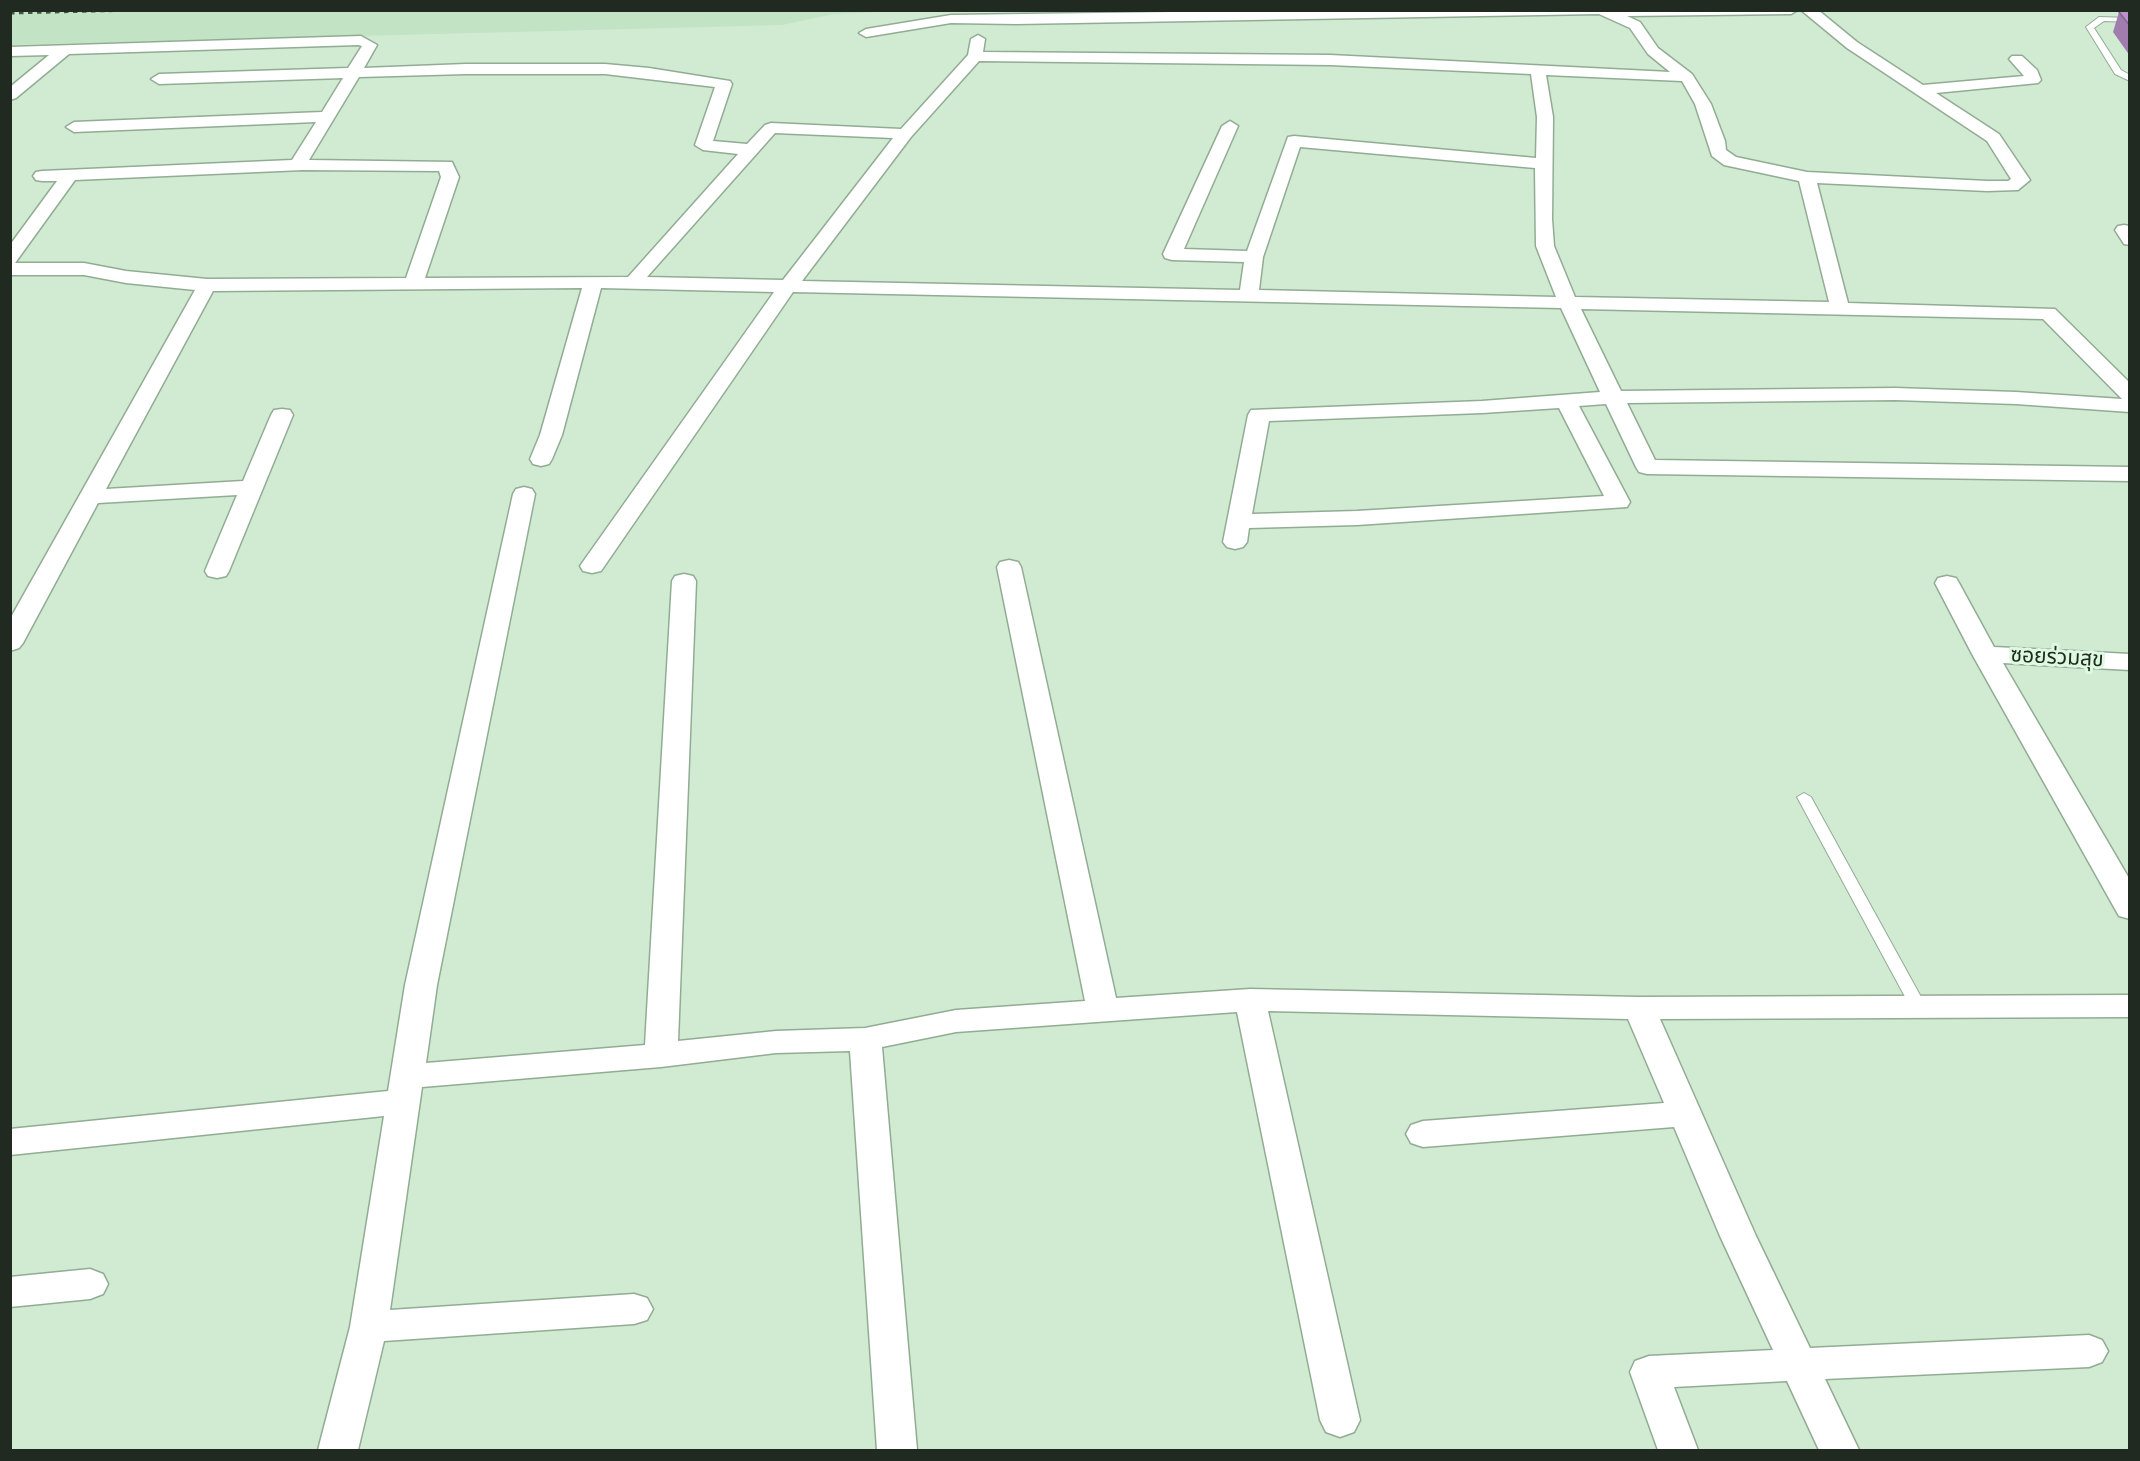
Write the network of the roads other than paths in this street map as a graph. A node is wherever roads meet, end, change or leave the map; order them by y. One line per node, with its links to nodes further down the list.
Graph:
1 (1597, 10): 5 (street)
2 (1603, 10): 3 (street); 14 (street)
3 (1791, 10)
4 (1808, 10): 17 (street)
5 (982, 20): 7 (street); 10 (street)
6 (2130, 20): 16 (lane)
7 (866, 33)
8 (65, 50): 9 (street); 13 (street); 18 (street)
9 (10, 52)
10 (975, 56): 12 (street); 22 (street)
11 (2017, 58): 17 (street)
12 (1538, 70): 14 (street); 24 (street)
13 (353, 72): 15 (street); 19 (street); 23 (street)
14 (1687, 77): 28 (street)
15 (159, 79)
16 (2130, 79)
17 (1921, 90): 28 (street)
18 (10, 95)
19 (326, 117): 21 (street); 25 (street)
20 (1230, 126): 29 (street)
21 (74, 127)
22 (905, 134): 23 (street); 36 (street)
23 (753, 150): 33 (street)
24 (1545, 164): 29 (street); 38 (street)
25 (305, 165): 26 (street); 34 (street)
26 (70, 175): 27 (street); 30 (street)
27 (42, 176)
28 (1807, 177): 39 (street)
29 (1254, 257): 37 (street)
30 (10, 259)
31 (10, 269): 35 (street)
32 (593, 282): 33 (street); 34 (street); 45 (street)
33 (633, 283): 36 (street)
34 (413, 284): 35 (street)
35 (207, 285): 49 (street)
36 (788, 286): 37 (street); 50 (street)
37 (1249, 297): 38 (street)
38 (1568, 303): 39 (street); 41 (street)
39 (1840, 309): 40 (street)
40 (2130, 395)
41 (1615, 397): 42 (street); 43 (street); 46 (street)
42 (1566, 401): 42 (street)
43 (2130, 406)
44 (282, 415): 47 (street)
45 (541, 459)
46 (2130, 474)
47 (250, 487): 49 (street); 52 (street)
48 (524, 494): 68 (street)
49 (91, 497): 55 (street)
50 (592, 566)
51 (1009, 567): 65 (street)
52 (217, 571)
53 (684, 581): 67 (street)
54 (1947, 583): 56 (street)
55 (10, 643)
56 (1985, 654): 57 (street, ซอยร่วมสุข); 59 (street)
57 (2130, 662)
58 (1804, 797): 62 (lane)
59 (2117, 863): 60 (street)
60 (2130, 909)
61 (1250, 1000): 64 (street); 65 (street); 78 (street)
62 (1918, 1006): 63 (street); 64 (street)
63 (2130, 1006)
64 (1639, 1008): 69 (street)
65 (1103, 1010): 66 (street)
66 (865, 1039): 67 (street); 80 (street)
67 (661, 1055): 68 (street)
68 (406, 1089): 71 (street); 75 (street)
69 (1685, 1114): 70 (street); 77 (street)
70 (1423, 1134)
71 (10, 1142)
72 (90, 1284): 73 (street)
73 (10, 1292)
74 (634, 1310): 75 (street)
75 (369, 1327): 79 (street)
76 (2089, 1351): 77 (street)
77 (1799, 1363): 81 (street); 82 (street)
78 (1340, 1420)
79 (338, 1450)
80 (897, 1450)
81 (1678, 1450)
82 (1839, 1450)

